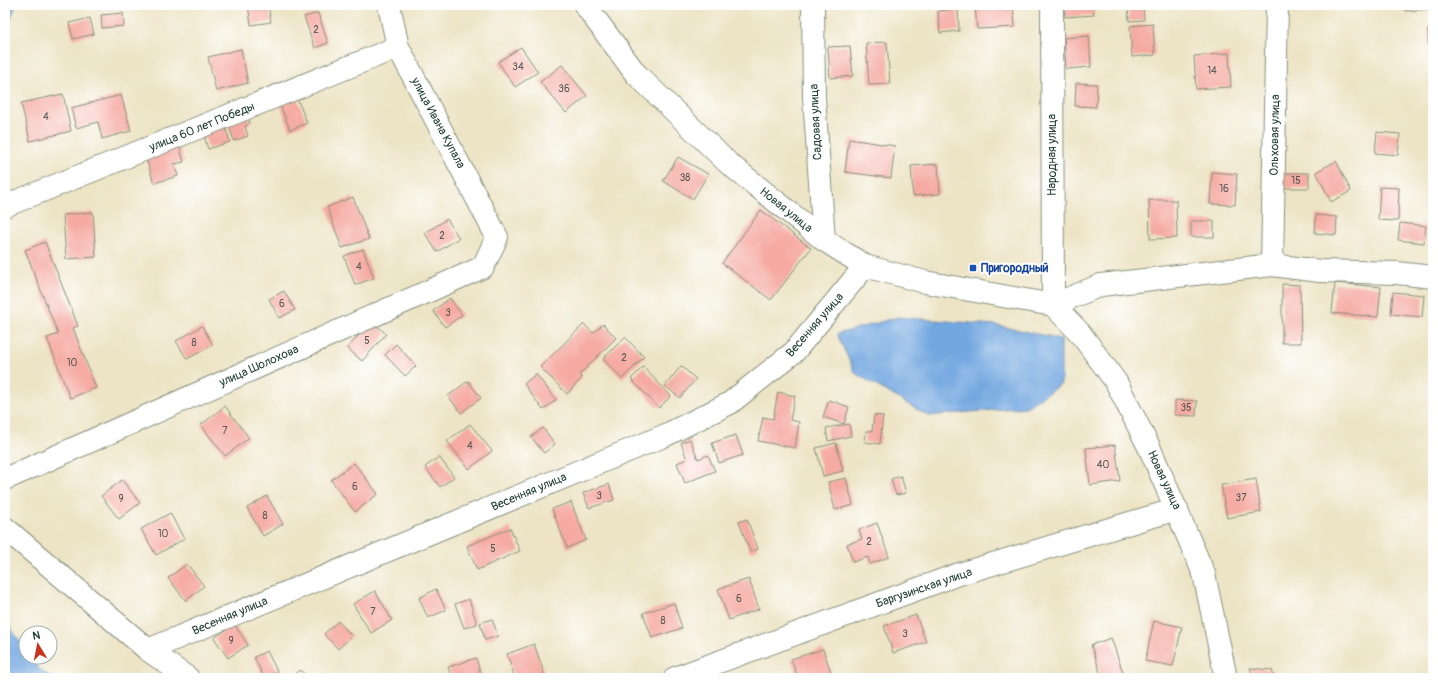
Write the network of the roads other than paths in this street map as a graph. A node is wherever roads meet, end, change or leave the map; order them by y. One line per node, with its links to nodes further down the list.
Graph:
1 (389, 5): 6 (street, улица Ивана Купала)
2 (585, 5): 9 (street, Новая улица)
3 (813, 5): 9 (street, Садовая улица)
4 (1052, 5): 13 (street, Народная улица)
5 (1277, 5): 10 (street, Ольховая улица)
6 (398, 47): 7 (street, улица 60 лет Победы); 8 (street, улица Ивана Купала)
7 (5, 206)
8 (497, 237): 14 (street, улица Шолохова)
9 (824, 240): 11 (street, Новая улица)
10 (1272, 265): 12 (street); 13 (street)
11 (865, 266): 13 (street, Новая улица); 17 (street, Весенняя улица)
12 (1433, 277)
13 (1053, 305): 15 (street, Новая улица)
14 (5, 479)
15 (1177, 509): 18 (street, Новая улица); 20 (street, Баргузинская улица)
16 (5, 528): 17 (street)
17 (148, 650): 19 (street)
18 (1225, 677)
19 (188, 678)
20 (676, 678)

